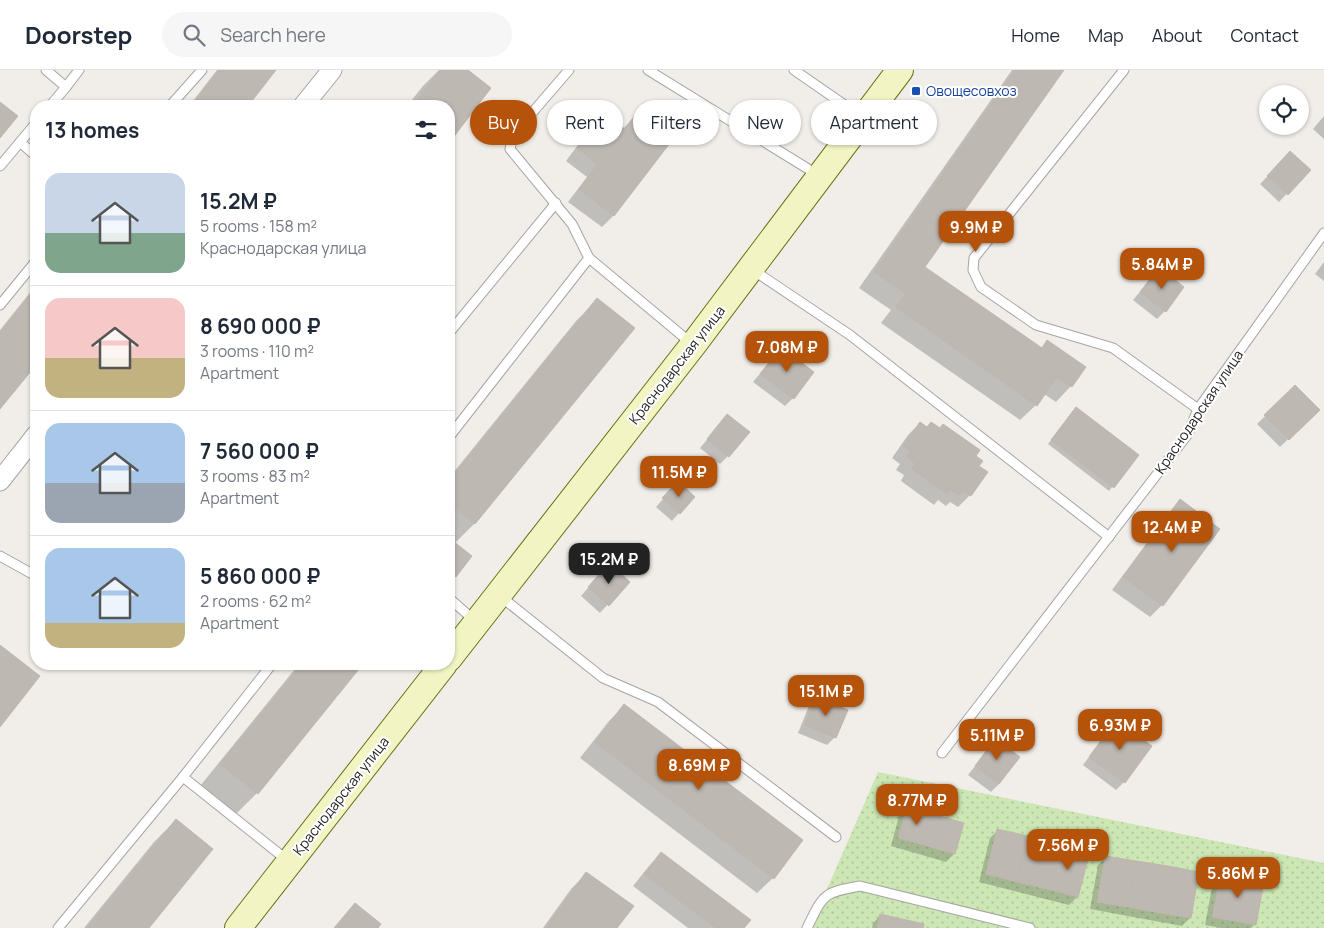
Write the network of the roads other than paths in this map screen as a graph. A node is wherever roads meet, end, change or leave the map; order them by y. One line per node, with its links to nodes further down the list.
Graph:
1 (46, 70): 10 (lane)
2 (79, 70): 10 (lane)
3 (202, 70): 12 (lane)
4 (332, 70): 13 (street)
5 (569, 70): 22 (lane)
6 (648, 70): 21 (lane)
7 (794, 70): 14 (lane)
8 (900, 70): 15 (main road, Краснодарская улица)
9 (1124, 70): 30 (lane)
10 (66, 87): 11 (lane)
11 (55, 100)
12 (175, 100)
13 (307, 100)
14 (838, 100)
15 (878, 100)
16 (30, 130): 17 (lane)
17 (20, 142): 19 (lane); 20 (lane)
18 (844, 145): 21 (main road, Краснодарская улица)
19 (30, 151)
20 (0, 166)
21 (820, 176): 26 (main road, Краснодарская улица)
22 (556, 203): 24 (lane); 28 (lane)
23 (1324, 233): 30 (lane, Краснодарская улица)
24 (589, 258): 29 (lane); 31 (lane)
25 (30, 268): 27 (lane)
26 (751, 269): 29 (main road, Краснодарская улица); 34 (lane)
27 (0, 305)
28 (455, 326)
29 (693, 345): 37 (main road, Краснодарская улица)
30 (1198, 409): 34 (lane, Краснодарская улица)
31 (455, 429)
32 (30, 442): 33 (street)
33 (0, 480)
34 (1110, 537): 43 (lane, Краснодарская улица)
35 (0, 556): 36 (lane)
36 (30, 573)
37 (498, 594): 39 (main road, Краснодарская улица); 45 (lane)
38 (455, 603): 39 (lane)
39 (476, 622): 40 (main road, Краснодарская улица)
40 (455, 650)
41 (267, 670): 44 (lane)
42 (439, 670): 46 (main road, Краснодарская улица)
43 (942, 753)
44 (183, 777): 46 (lane); 47 (lane)
45 (836, 837)
46 (289, 862): 48 (main road, Краснодарская улица)
47 (58, 928)
48 (238, 928)
49 (807, 928): 50 (lane)
50 (1030, 928)

